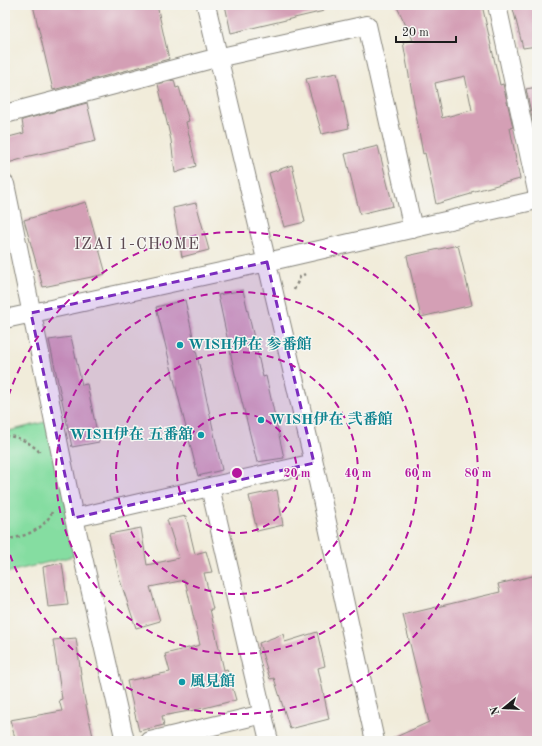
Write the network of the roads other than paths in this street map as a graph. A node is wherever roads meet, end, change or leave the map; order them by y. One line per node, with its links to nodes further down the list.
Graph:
1 (206, 5): 3 (street)
2 (497, 5): 6 (street)
3 (219, 58): 4 (street); 8 (street); 9 (street)
4 (5, 114)
5 (5, 184): 10 (street)
6 (537, 191)
7 (537, 200): 8 (street)
8 (413, 229): 9 (street)
9 (267, 262): 10 (street); 12 (street)
10 (31, 313): 11 (street); 14 (street)
11 (5, 319)
12 (314, 463): 13 (street); 19 (street)
13 (210, 487): 14 (street); 15 (street)
14 (74, 518): 16 (street)
15 (263, 714): 17 (street); 18 (street)
16 (125, 741)
17 (150, 741)
18 (269, 741)
19 (375, 741)

